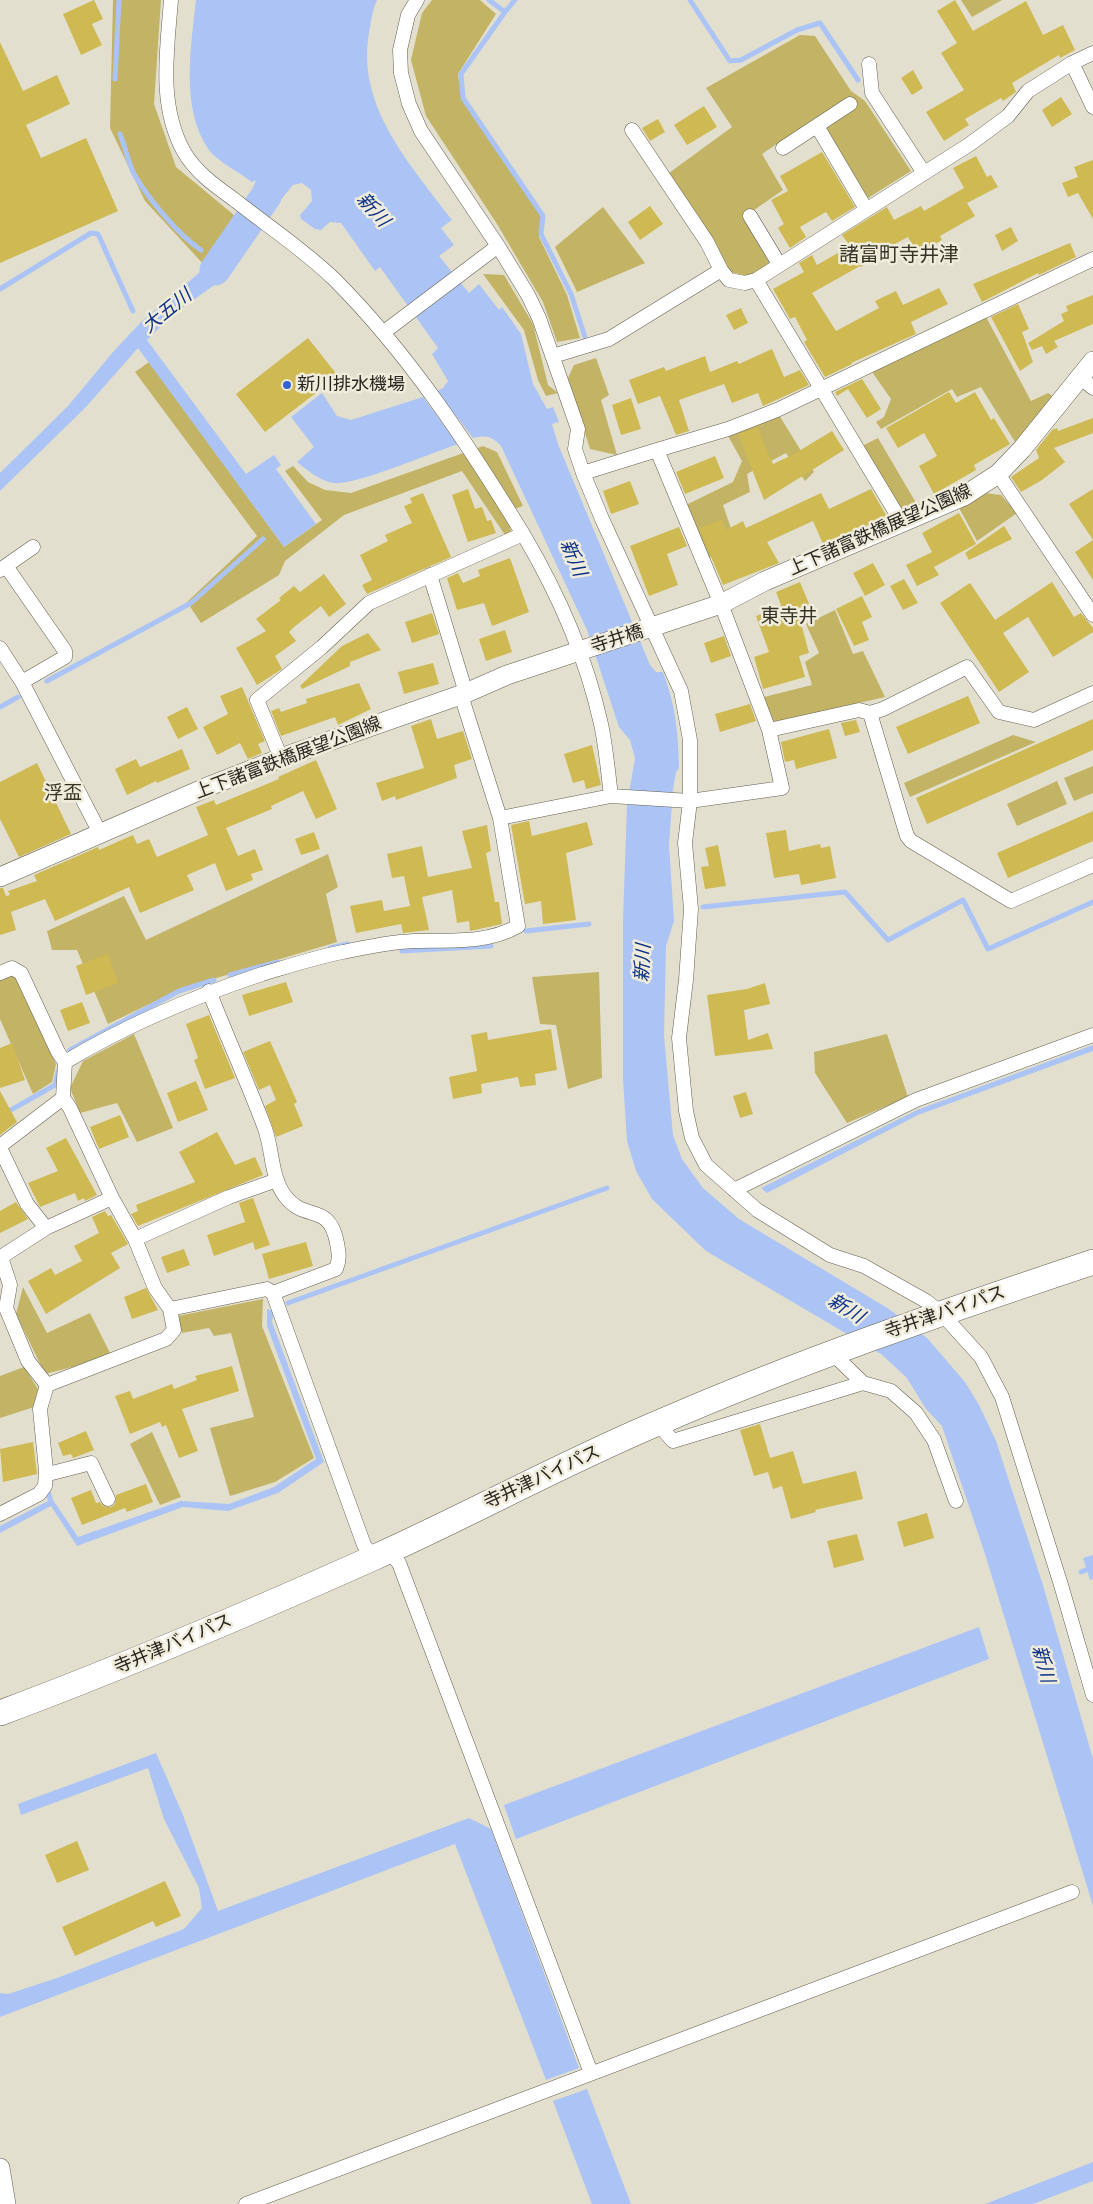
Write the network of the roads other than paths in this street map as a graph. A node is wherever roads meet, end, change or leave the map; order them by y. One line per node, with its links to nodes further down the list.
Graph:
1 (172, 0): 19 (street)
2 (417, 0): 14 (street)
3 (1093, 53): 4 (street)
4 (1072, 63): 7 (street); 11 (street)
5 (869, 64): 11 (street)
6 (850, 104): 8 (street)
7 (1093, 106)
8 (817, 126): 10 (street); 12 (street)
9 (632, 130): 17 (street)
10 (783, 148)
11 (924, 172): 12 (street)
12 (866, 209): 16 (street)
13 (750, 216): 16 (street)
14 (498, 246): 19 (street); 20 (street)
15 (1093, 259): 23 (street)
16 (779, 264): 18 (street)
17 (721, 270): 18 (street); 20 (street)
18 (756, 280): 23 (street)
19 (384, 332): 28 (street)
20 (553, 356): 25 (street)
21 (1093, 361): 22 (street, 上下諸富鉄橋展望公園線)
22 (1087, 383): 26 (street, 上下諸富鉄橋展望公園線)
23 (822, 387): 24 (street); 27 (street)
24 (657, 450): 25 (street); 32 (street)
25 (583, 473): 34 (street)
26 (998, 474): 27 (street, 上下諸富鉄橋展望公園線); 33 (street)
27 (902, 523): 32 (street, 上下諸富鉄橋展望公園線)
28 (522, 534): 31 (street); 36 (street)
29 (33, 547): 30 (street)
30 (3, 568): 37 (street)
31 (430, 575): 39 (street); 42 (street)
32 (721, 604): 34 (street, 上下諸富鉄橋展望公園線); 41 (street)
33 (1093, 615)
34 (653, 628): 36 (street, 寺井橋); 44 (street)
35 (0, 648): 37 (street)
36 (581, 651): 39 (street, 上下諸富鉄橋展望公園線); 43 (street)
37 (22, 682): 46 (street)
38 (1093, 692): 40 (street)
39 (464, 694): 42 (street, 上下諸富鉄橋展望公園線); 45 (street)
40 (870, 713): 41 (street); 47 (street)
41 (769, 730): 44 (street)
42 (281, 758): 46 (street, 上下諸富鉄橋展望公園線)
43 (615, 796): 44 (street); 45 (street)
44 (687, 801): 56 (street)
45 (500, 818): 50 (street)
46 (100, 833): 48 (street, 上下諸富鉄橋展望公園線)
47 (1093, 865)
48 (0, 877)
49 (0, 973): 52 (street)
50 (209, 991): 52 (street); 55 (street)
51 (1093, 1035): 56 (street)
52 (65, 1062): 53 (street)
53 (63, 1098): 54 (street); 57 (street)
54 (0, 1147): 58 (street)
55 (277, 1180): 59 (street); 61 (street)
56 (734, 1190): 63 (street)
57 (112, 1198): 58 (street); 59 (street)
58 (46, 1228): 66 (street)
59 (135, 1239): 62 (street)
60 (1093, 1262): 63 (highway, 寺井津バイパス)
61 (273, 1293): 62 (street); 72 (street)
62 (170, 1309): 66 (street)
63 (941, 1312): 64 (highway, 寺井津バイパス); 73 (street)
64 (831, 1352): 65 (street); 67 (highway, 寺井津バイパス)
65 (863, 1383): 67 (street); 70 (street)
66 (47, 1385): 68 (street)
67 (657, 1423): 72 (highway, 寺井津バイパス)
68 (46, 1471): 69 (street); 71 (street)
69 (108, 1499)
70 (956, 1501)
71 (0, 1514)
72 (381, 1554): 74 (highway, 寺井津バイパス); 76 (street)
73 (1093, 1695)
74 (0, 1713)
75 (1072, 1892): 76 (street)
76 (591, 2073): 79 (street)
77 (0, 2168): 78 (street)
78 (6, 2204)
79 (246, 2204)

